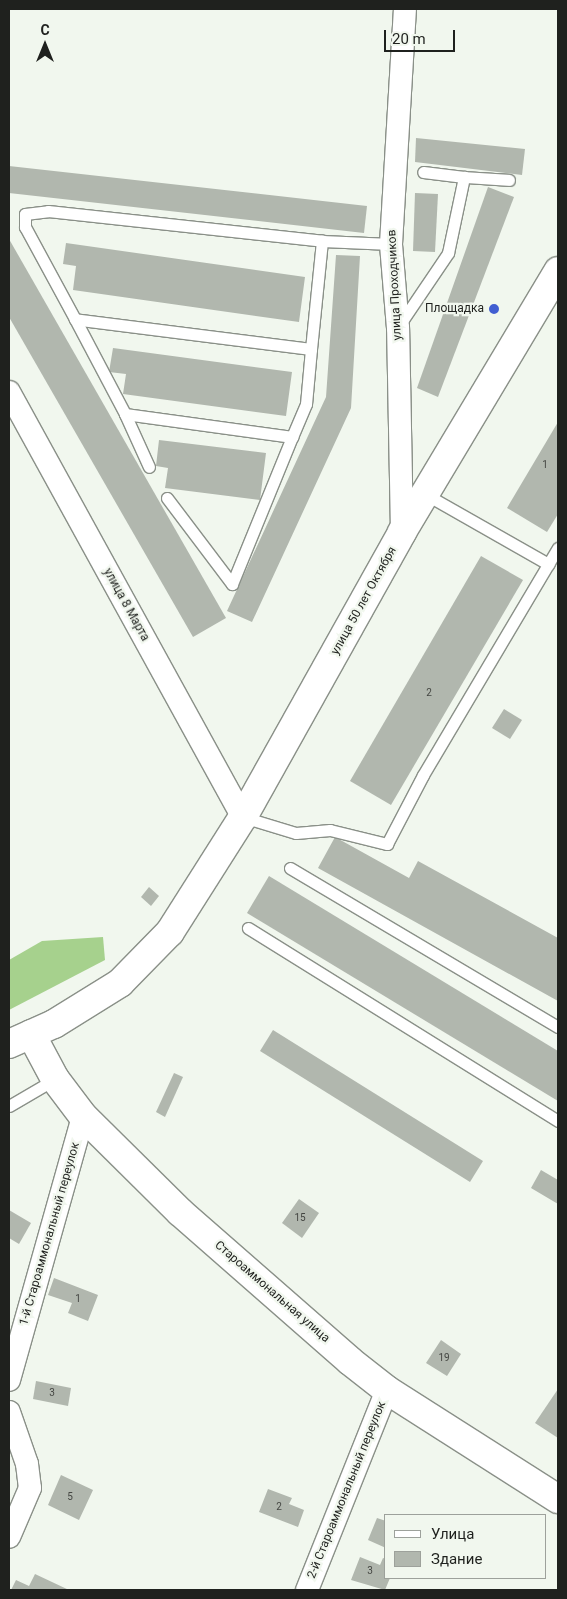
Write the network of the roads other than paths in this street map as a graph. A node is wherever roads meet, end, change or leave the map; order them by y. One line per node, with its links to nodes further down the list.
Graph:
1 (405, 9): 6 (street, улица Проходчиков)
2 (423, 172): 3 (lane)
3 (464, 177): 4 (lane); 9 (lane)
4 (509, 180)
5 (322, 241): 6 (lane); 8 (lane); 10 (lane)
6 (391, 244): 9 (street, улица Проходчиков)
7 (558, 270): 15 (main road, улица 50 лет Октября)
8 (75, 319): 10 (lane); 12 (lane)
9 (398, 328): 17 (street, улица Проходчиков)
10 (311, 349): 13 (lane)
11 (9, 392): 20 (street, улица 8 Марта)
12 (125, 414): 13 (lane); 14 (lane)
13 (292, 436): 16 (lane)
14 (148, 466)
15 (425, 494): 17 (main road, улица 50 лет Октября); 19 (lane)
16 (167, 498)
17 (402, 532): 20 (main road, улица 50 лет Октября)
18 (558, 548): 19 (lane)
19 (548, 564): 20 (lane)
20 (243, 817): 24 (main road, улица 50 лет Октября)
21 (290, 868): 23 (lane)
22 (248, 928): 28 (lane)
23 (558, 1027)
24 (20, 1039): 25 (main road, Староаммональная улица)
25 (55, 1079): 26 (lane); 27 (main road, Староаммональная улица)
26 (9, 1106)
27 (83, 1116): 29 (street, 1-й Староаммональный переулок); 30 (main road, Староаммональная улица)
28 (558, 1121)
29 (9, 1380)
30 (387, 1390): 32 (main road, Староаммональная улица); 34 (street, 2-й Староаммональный переулок)
31 (9, 1412): 33 (street)
32 (558, 1499)
33 (9, 1537)
34 (307, 1590)

